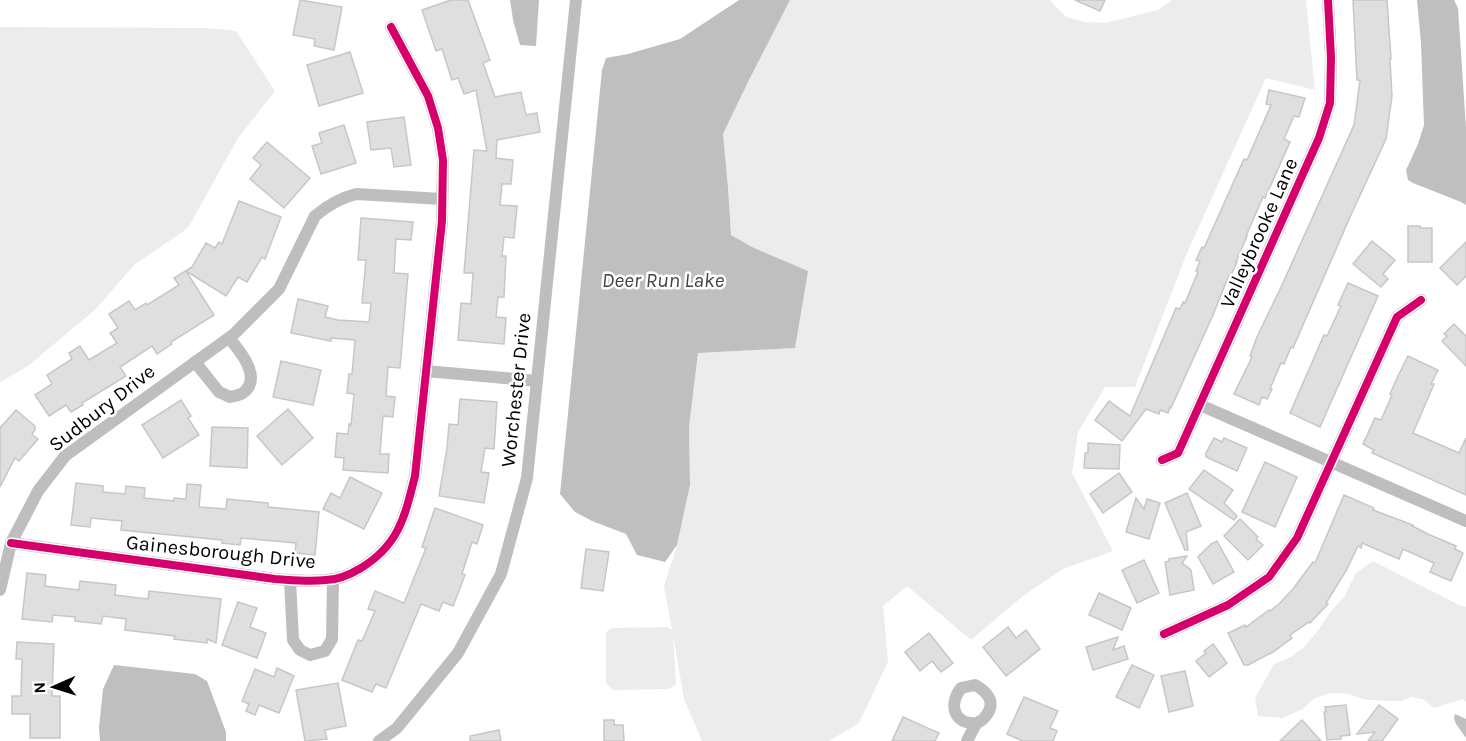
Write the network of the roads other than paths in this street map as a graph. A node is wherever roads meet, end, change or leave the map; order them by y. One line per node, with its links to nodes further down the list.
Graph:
1 (576, 0): 9 (street, Worchester Drive)
2 (1328, 0): 10 (street, Valleybrooke Lane)
3 (391, 27): 4 (street, Gainesborough Drive)
4 (442, 199): 6 (street, Sudbury Drive); 8 (street, Gainesborough Drive)
5 (1420, 300): 12 (street)
6 (229, 338): 7 (street, Sudbury Drive); 7 (street)
7 (195, 363): 14 (street, Sudbury Drive)
8 (426, 371): 9 (street); 15 (street, Gainesborough Drive)
9 (537, 381): 20 (street, Worchester Drive)
10 (1200, 405): 11 (street, Valleybrooke Lane); 12 (street)
11 (1162, 460)
12 (1332, 462): 13 (street); 18 (street)
13 (1466, 521)
14 (11, 543): 16 (street, Gainesborough Drive); 17 (street, Sudbury Drive)
15 (333, 579): 16 (street, Gainesborough Drive); 16 (street, Gainesborough Drive)
16 (290, 580)
17 (0, 590)
18 (1164, 634)
19 (977, 723): 21 (street)
20 (379, 741)
21 (967, 741)

